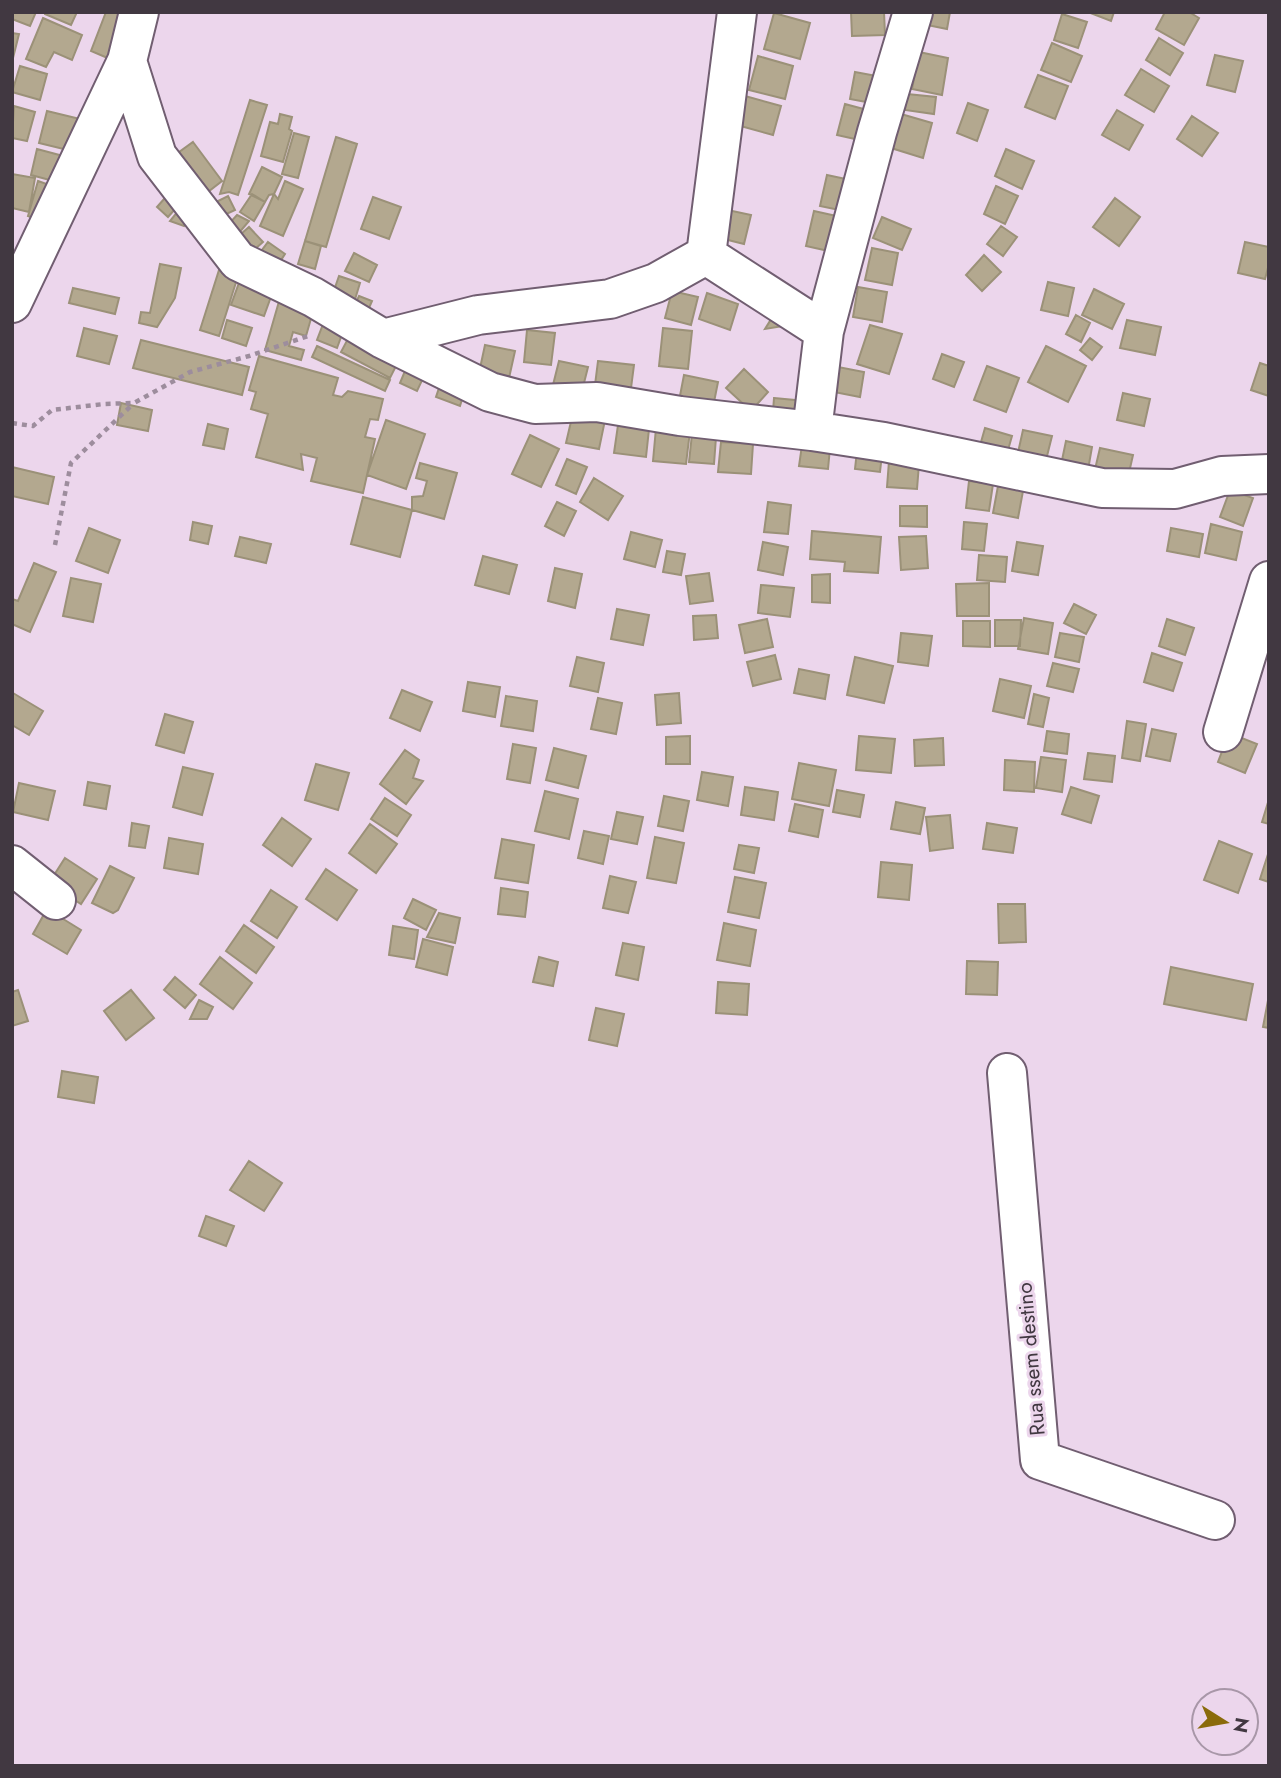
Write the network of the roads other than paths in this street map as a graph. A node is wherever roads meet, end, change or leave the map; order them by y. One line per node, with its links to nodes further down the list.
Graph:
1 (139, 12): 4 (street)
2 (737, 12): 5 (street)
3 (913, 12): 7 (street)
4 (127, 61): 6 (street); 8 (street)
5 (706, 255): 7 (street); 8 (street)
6 (12, 303)
7 (824, 331): 9 (street)
8 (383, 339): 9 (street)
9 (812, 431): 10 (street)
10 (1269, 474)
11 (1269, 581): 12 (street)
12 (1223, 732)
13 (12, 865): 14 (street)
14 (57, 901)
15 (1007, 1073): 16 (street, Rua ssem destino)
16 (1215, 1520)

